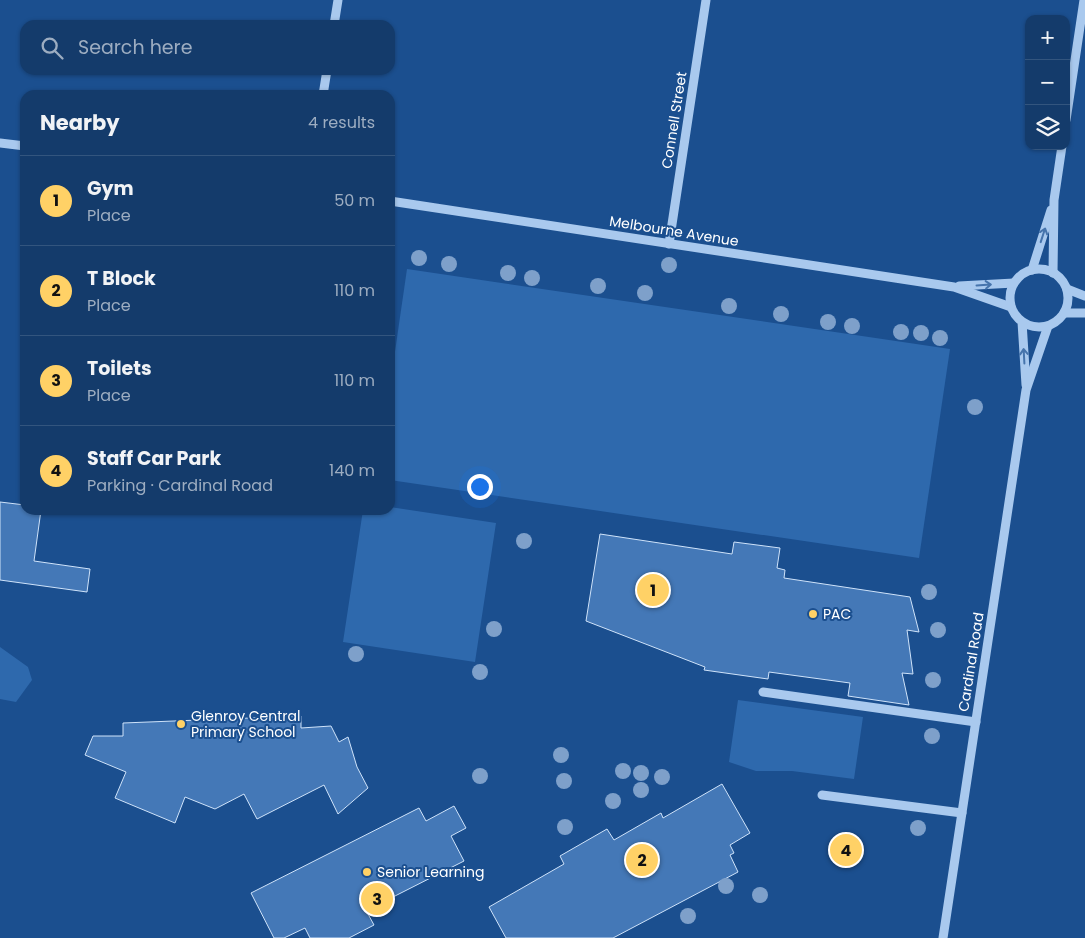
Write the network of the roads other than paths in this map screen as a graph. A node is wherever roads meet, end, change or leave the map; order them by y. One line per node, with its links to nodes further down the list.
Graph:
1 (338, 0): 4 (street)
2 (706, 0): 13 (street, Connell Street)
3 (1084, 0): 7 (street)
4 (335, 20)
5 (326, 75): 6 (street)
6 (324, 90)
7 (1068, 105)
8 (0, 143): 9 (street)
9 (20, 145)
10 (1061, 150): 11 (street)
11 (1054, 200): 14 (street, one-way to 11); 15 (street)
12 (395, 202): 13 (street, Melbourne Avenue)
13 (669, 244): 17 (street, Melbourne Avenue)
14 (1032, 270): 15 (street); 16 (street)
15 (1053, 273): 18 (street)
16 (1014, 283): 17 (street, Melbourne Avenue, one-way to 16); 20 (street)
17 (954, 287): 20 (street, Melbourne Avenue)
18 (1067, 289): 19 (street); 21 (street)
19 (1085, 296)
20 (1011, 307): 23 (street)
21 (1064, 313): 22 (street); 24 (street)
22 (1085, 313)
23 (1022, 322): 24 (street); 25 (street, Cardinal Road, one-way to 23)
24 (1048, 326): 25 (street, Cardinal Road)
25 (1026, 390): 27 (street, Cardinal Road)
26 (763, 692): 27 (street)
27 (976, 722): 29 (street, Cardinal Road)
28 (822, 794): 29 (street)
29 (962, 813): 30 (street, Cardinal Road)
30 (944, 938)

